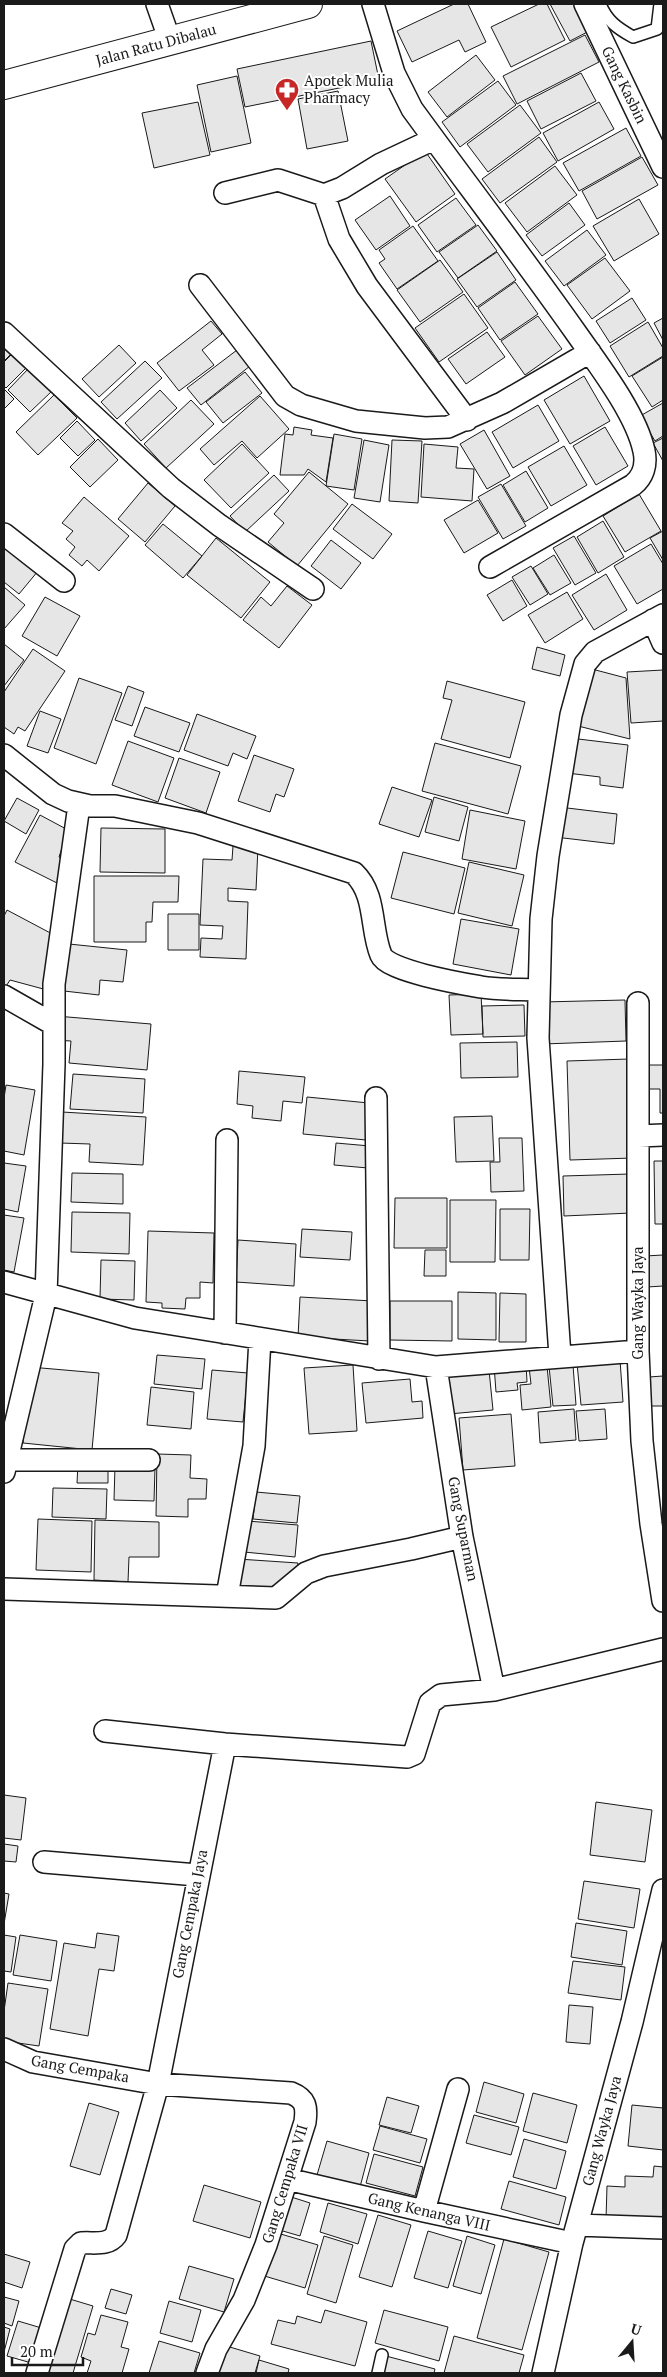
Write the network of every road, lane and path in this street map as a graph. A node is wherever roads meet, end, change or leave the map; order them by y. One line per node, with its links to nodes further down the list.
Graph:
1 (157, 4): 8 (street)
2 (308, 4): 7 (main road, Jalan Ratu Dibalau)
3 (373, 4): 10 (street)
4 (585, 4): 11 (street, Gang Kasbin)
5 (600, 4): 6 (lane)
6 (660, 4)
7 (274, 8): 8 (main road, Jalan Ratu Dibalau)
8 (170, 41): 9 (main road, Jalan Ratu Dibalau)
9 (4, 85)
10 (434, 139): 13 (street); 16 (street)
11 (663, 166)
12 (225, 192): 13 (street)
13 (324, 196): 17 (street)
14 (200, 285): 17 (street)
15 (4, 333): 21 (street)
16 (590, 352): 17 (street); 19 (street)
17 (466, 420)
18 (4, 534): 20 (street)
19 (490, 567)
20 (64, 581)
21 (313, 590)
22 (658, 617): 23 (street); 26 (street)
23 (663, 643)
24 (4, 755): 25 (street)
25 (79, 805): 26 (street); 29 (street)
26 (539, 990): 39 (street)
27 (4, 996): 29 (street)
28 (638, 1003): 32 (street, Gang Wayka Jaya)
29 (53, 1024): 35 (street)
30 (376, 1098): 40 (street)
31 (663, 1135): 32 (street)
32 (639, 1136): 38 (street, Gang Wayka Jaya)
33 (227, 1140): 36 (street)
34 (4, 1282): 35 (street)
35 (46, 1295): 36 (street); 43 (street)
36 (225, 1333): 37 (street)
37 (260, 1339): 40 (street); 46 (street)
38 (638, 1351): 39 (street); 47 (street, Gang Wayka Jaya)
39 (560, 1356): 41 (street)
40 (378, 1359): 41 (street)
41 (436, 1367): 44 (street, Gang Suparman)
42 (149, 1460): 43 (street)
43 (5, 1466)
44 (462, 1536): 46 (street); 49 (street, Gang Suparman)
45 (4, 1589): 46 (street)
46 (227, 1596)
47 (663, 1601)
48 (663, 1649): 49 (street)
49 (494, 1690): 51 (street)
50 (105, 1731): 51 (street)
51 (225, 1744): 53 (street, Gang Cempaka Jaya)
52 (44, 1862): 53 (street)
53 (197, 1875): 56 (street, Gang Cempaka Jaya)
54 (663, 1890): 61 (street, Gang Wayka Jaya)
55 (4, 2049): 56 (street, Gang Cempaka)
56 (158, 2084): 58 (street, Gang Cempaka VII); 63 (street, Gang Cempaka Jaya)
57 (458, 2089): 59 (street)
58 (288, 2179): 59 (street, Gang Kenanga VIII); 64 (street, Gang Cempaka VII)
59 (424, 2212): 61 (street, Gang Kenanga VIII)
60 (663, 2228): 61 (street, Gang Kenanga VIII)
61 (574, 2234): 66 (street, Gang Wayka Jaya)
62 (382, 2355): 65 (lane)
63 (37, 2373)
64 (207, 2373)
65 (378, 2373)
66 (543, 2373)

